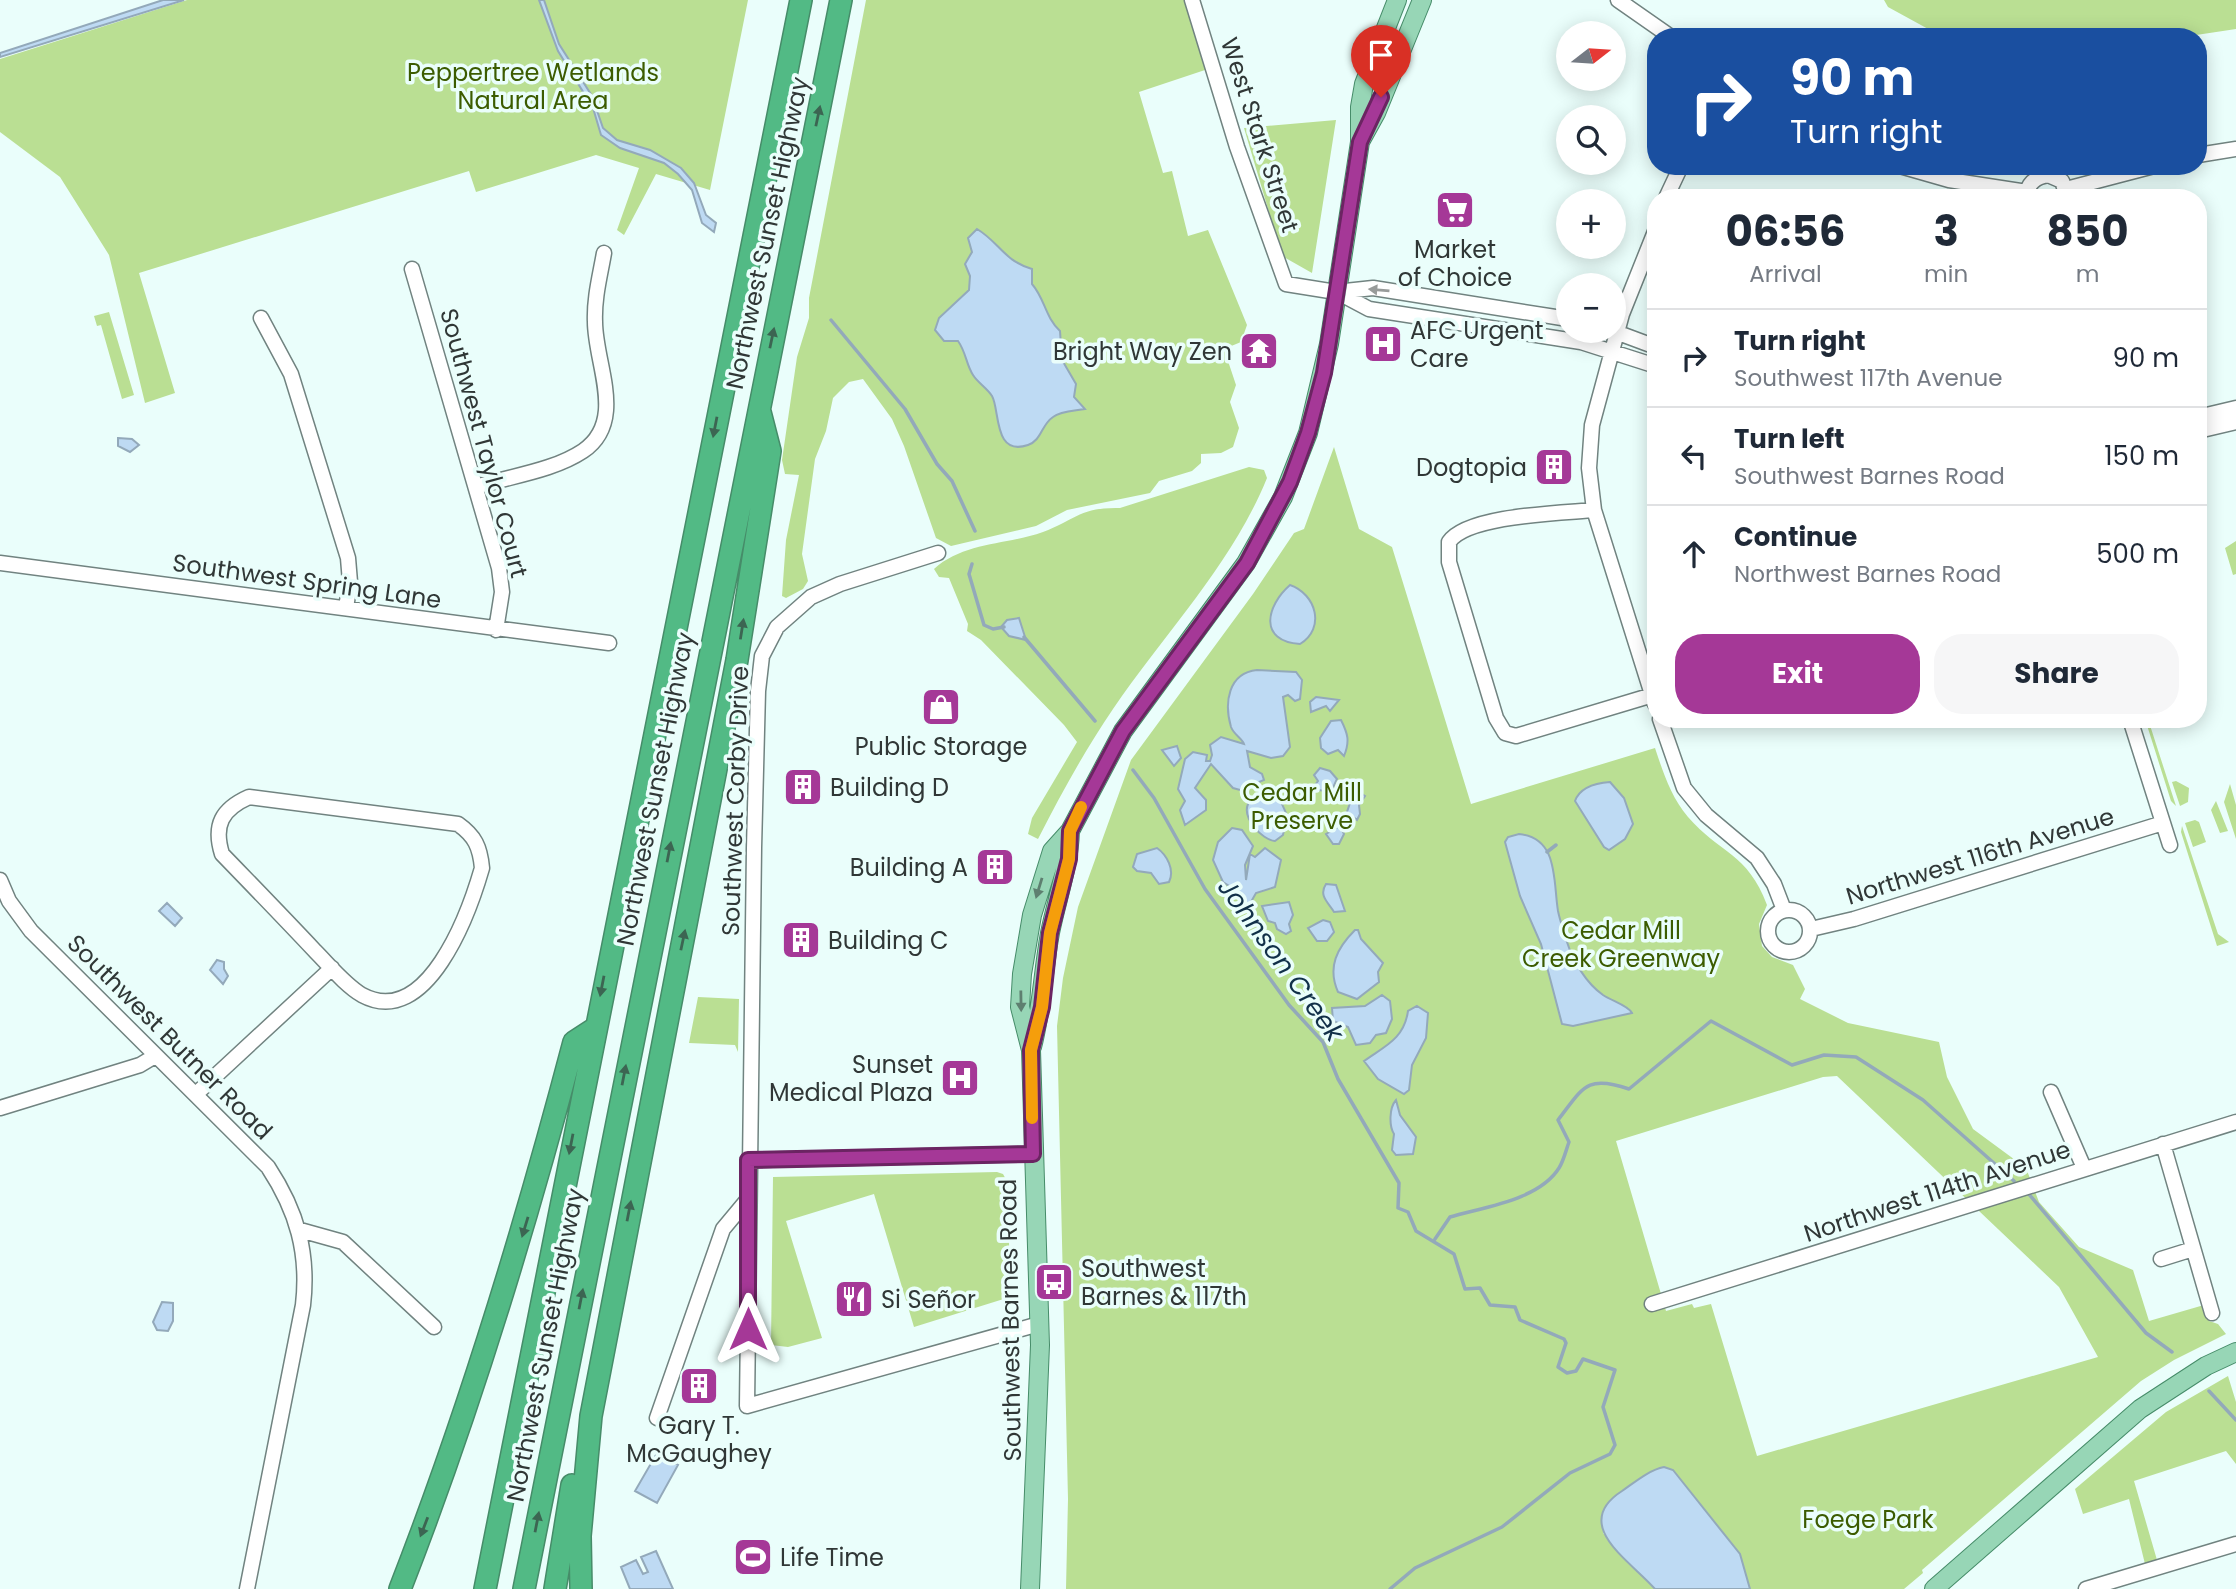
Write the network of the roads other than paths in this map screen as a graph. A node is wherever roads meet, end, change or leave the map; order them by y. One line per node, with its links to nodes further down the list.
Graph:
1 (801, 0): 56 (highway, Northwest Sunset Highway, one-way to 56)
2 (841, 0): 31 (highway, Northwest Sunset Highway, one-way to 2)
3 (1192, 0): 22 (street, West Stark Street)
4 (1397, 0): 8 (main road)
5 (1423, 0): 8 (main road)
6 (1619, 0): 7 (street)
7 (1658, 28)
8 (1360, 142): 22 (main road, Southwest Barnes Road)
9 (2236, 149): 10 (street)
10 (2207, 154)
11 (1932, 175): 15 (street)
12 (2045, 175): 16 (street)
13 (2050, 175): 17 (street)
14 (2125, 175): 18 (street)
15 (1996, 189)
16 (2030, 189)
17 (2065, 189)
18 (2079, 189)
19 (1647, 251): 23 (street)
20 (604, 253): 36 (street)
21 (412, 269): 36 (street, Southwest Taylor Court)
22 (1336, 292): 24 (street, one-way to 22); 29 (street); 48 (main road, Southwest Barnes Road)
23 (1626, 304)
24 (1556, 317)
25 (261, 318): 40 (street)
26 (1626, 335): 28 (street)
27 (1613, 343): 29 (street)
28 (1647, 343)
29 (1612, 350): 30 (street); 37 (street)
30 (1647, 363)
31 (758, 405): 76 (highway, one-way to 31); 82 (highway, Northwest Sunset Highway, one-way to 31)
32 (2236, 408): 33 (street)
33 (2207, 415)
34 (2236, 422): 35 (street)
35 (2207, 429)
36 (476, 486): 41 (street, Southwest Taylor Court)
37 (1594, 510): 43 (street); 44 (street)
38 (938, 553): 65 (street, Southwest Corby Drive)
39 (0, 563): 40 (street, Southwest Spring Lane)
40 (346, 608): 41 (street, Southwest Spring Lane)
41 (496, 630): 42 (street, Southwest Spring Lane)
42 (609, 643)
43 (1647, 673)
44 (1647, 700)
45 (1663, 728): 51 (street)
46 (2133, 728): 47 (street)
47 (2163, 823): 49 (street); 53 (street, Northwest 116th Avenue)
48 (1070, 831): 52 (main road, Southwest Barnes Road, one-way to 52); 54 (main road, Southwest Barnes Road)
49 (2170, 845)
50 (0, 880): 58 (street, Southwest Butner Road)
51 (1784, 910): 53 (street); 53 (street)
52 (1031, 915): 54 (main road); 57 (main road, Southwest Barnes Road, one-way to 57)
53 (1811, 929)
54 (1050, 933): 57 (main road, Southwest Barnes Road)
55 (332, 968): 55 (street); 60 (street)
56 (594, 1028): 80 (highway, one-way to 80); 81 (highway, Northwest Sunset Highway, one-way to 81)
57 (1031, 1050): 64 (main road, Southwest Barnes Road)
58 (155, 1056): 60 (street, Southwest Butner Road); 61 (street)
59 (2051, 1092): 66 (street)
60 (196, 1094): 68 (street, Southwest Butner Road)
61 (0, 1108)
62 (2236, 1122): 63 (street, Northwest 114th Avenue)
63 (2163, 1143): 66 (street, Northwest 114th Avenue); 69 (street)
64 (1033, 1154): 65 (street); 73 (main road, Southwest Barnes Road)
65 (748, 1160): 67 (street, Southwest Corby Drive)
66 (2084, 1168): 71 (street, Northwest 114th Avenue)
67 (748, 1199): 73 (street, Southwest Corby Drive); 77 (street)
68 (300, 1230): 74 (street); 79 (street, Southwest Butner Road)
69 (2193, 1248): 70 (street); 72 (street)
70 (2161, 1259)
71 (1652, 1304)
72 (2212, 1313)
73 (1039, 1324): 85 (main road, Southwest Barnes Road)
74 (434, 1327)
75 (2236, 1352): 86 (main road)
76 (591, 1416): 83 (highway); 84 (highway)
77 (657, 1418)
78 (2236, 1544): 87 (street)
79 (247, 1589)
80 (400, 1589)
81 (485, 1589)
82 (524, 1589)
83 (555, 1589)
84 (581, 1589)
85 (1030, 1589)
86 (1934, 1589)
87 (2087, 1589)

